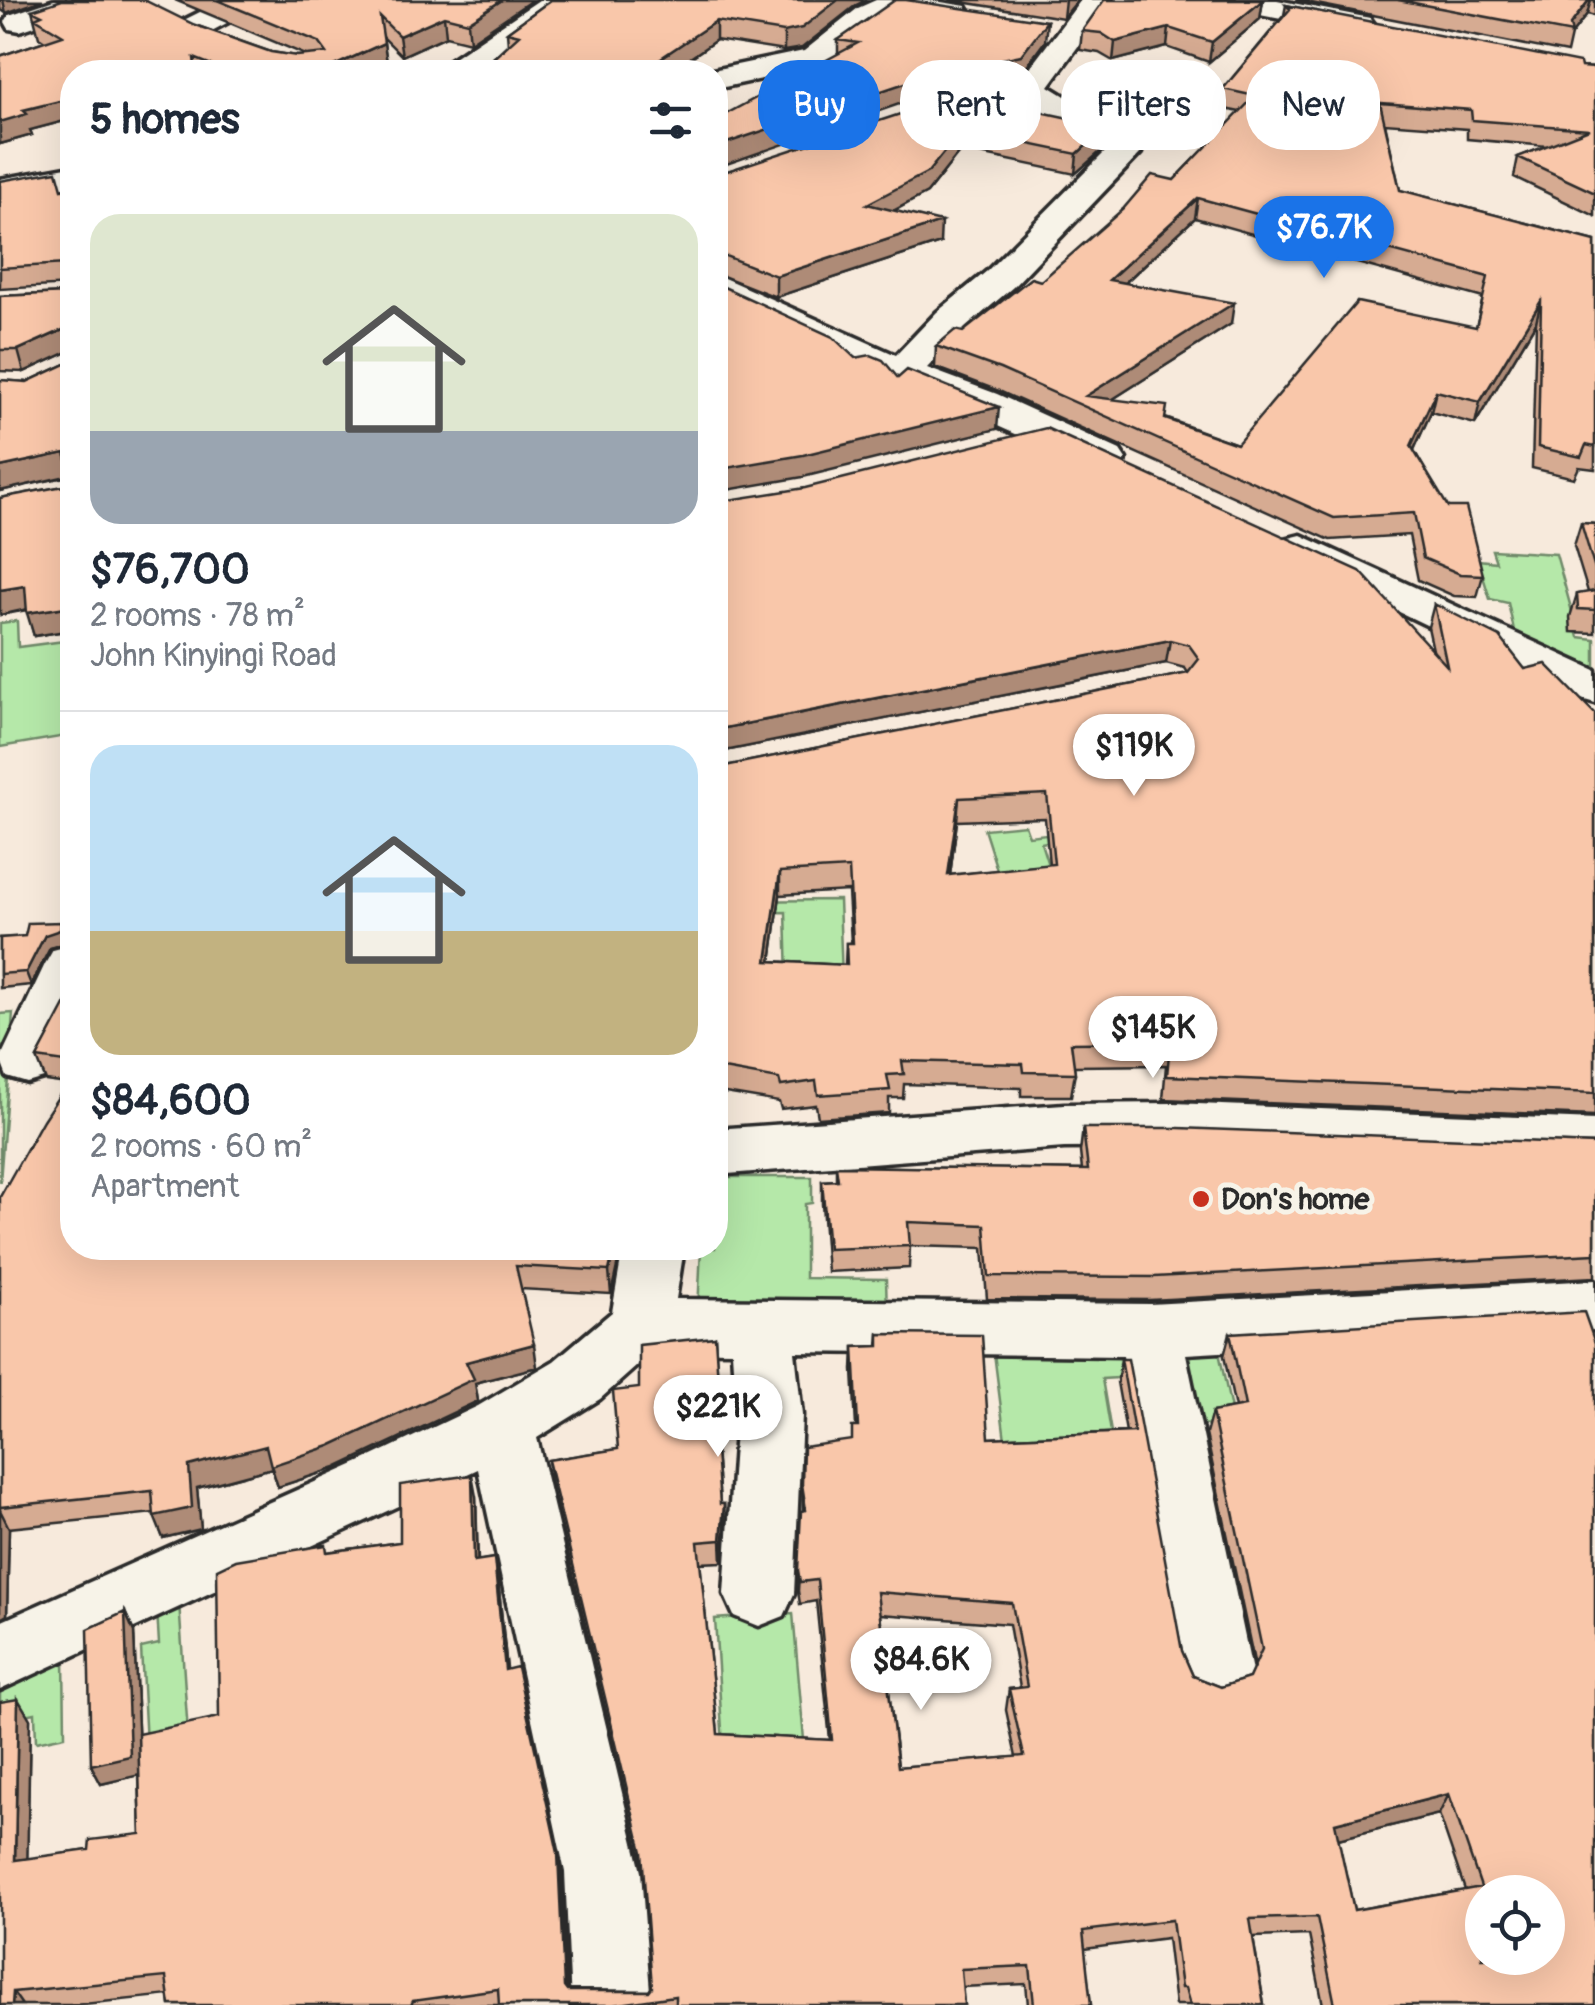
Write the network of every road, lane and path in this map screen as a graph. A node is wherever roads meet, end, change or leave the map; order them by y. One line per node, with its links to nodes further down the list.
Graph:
1 (83, 0): 7 (street)
2 (248, 0): 11 (street)
3 (559, 0): 12 (street)
4 (1097, 0): 10 (street)
5 (1229, 0): 9 (street)
6 (979, 18): 14 (street)
7 (20, 22)
8 (1034, 27): 10 (street)
9 (1386, 30)
10 (1071, 32): 13 (street)
11 (226, 39)
12 (471, 60)
13 (1041, 75)
14 (728, 76)
15 (1041, 95): 19 (street)
16 (60, 178): 17 (street)
17 (0, 190)
18 (728, 292): 19 (street)
19 (900, 372): 20 (street)
20 (1047, 433): 21 (street); 22 (street)
21 (990, 448)
22 (1135, 474)
23 (1260, 530): 24 (street)
24 (1595, 688)
25 (60, 990): 26 (street)
26 (27, 1062)
27 (1595, 1142): 28 (street)
28 (728, 1151)
29 (652, 1260): 31 (street)
30 (1595, 1305): 33 (street)
31 (641, 1324): 32 (street); 34 (street)
32 (762, 1326): 33 (street); 35 (street)
33 (1150, 1330): 37 (street)
34 (501, 1426): 36 (street); 38 (street)
35 (760, 1594)
36 (0, 1657)
37 (1216, 1672)
38 (611, 2005)

